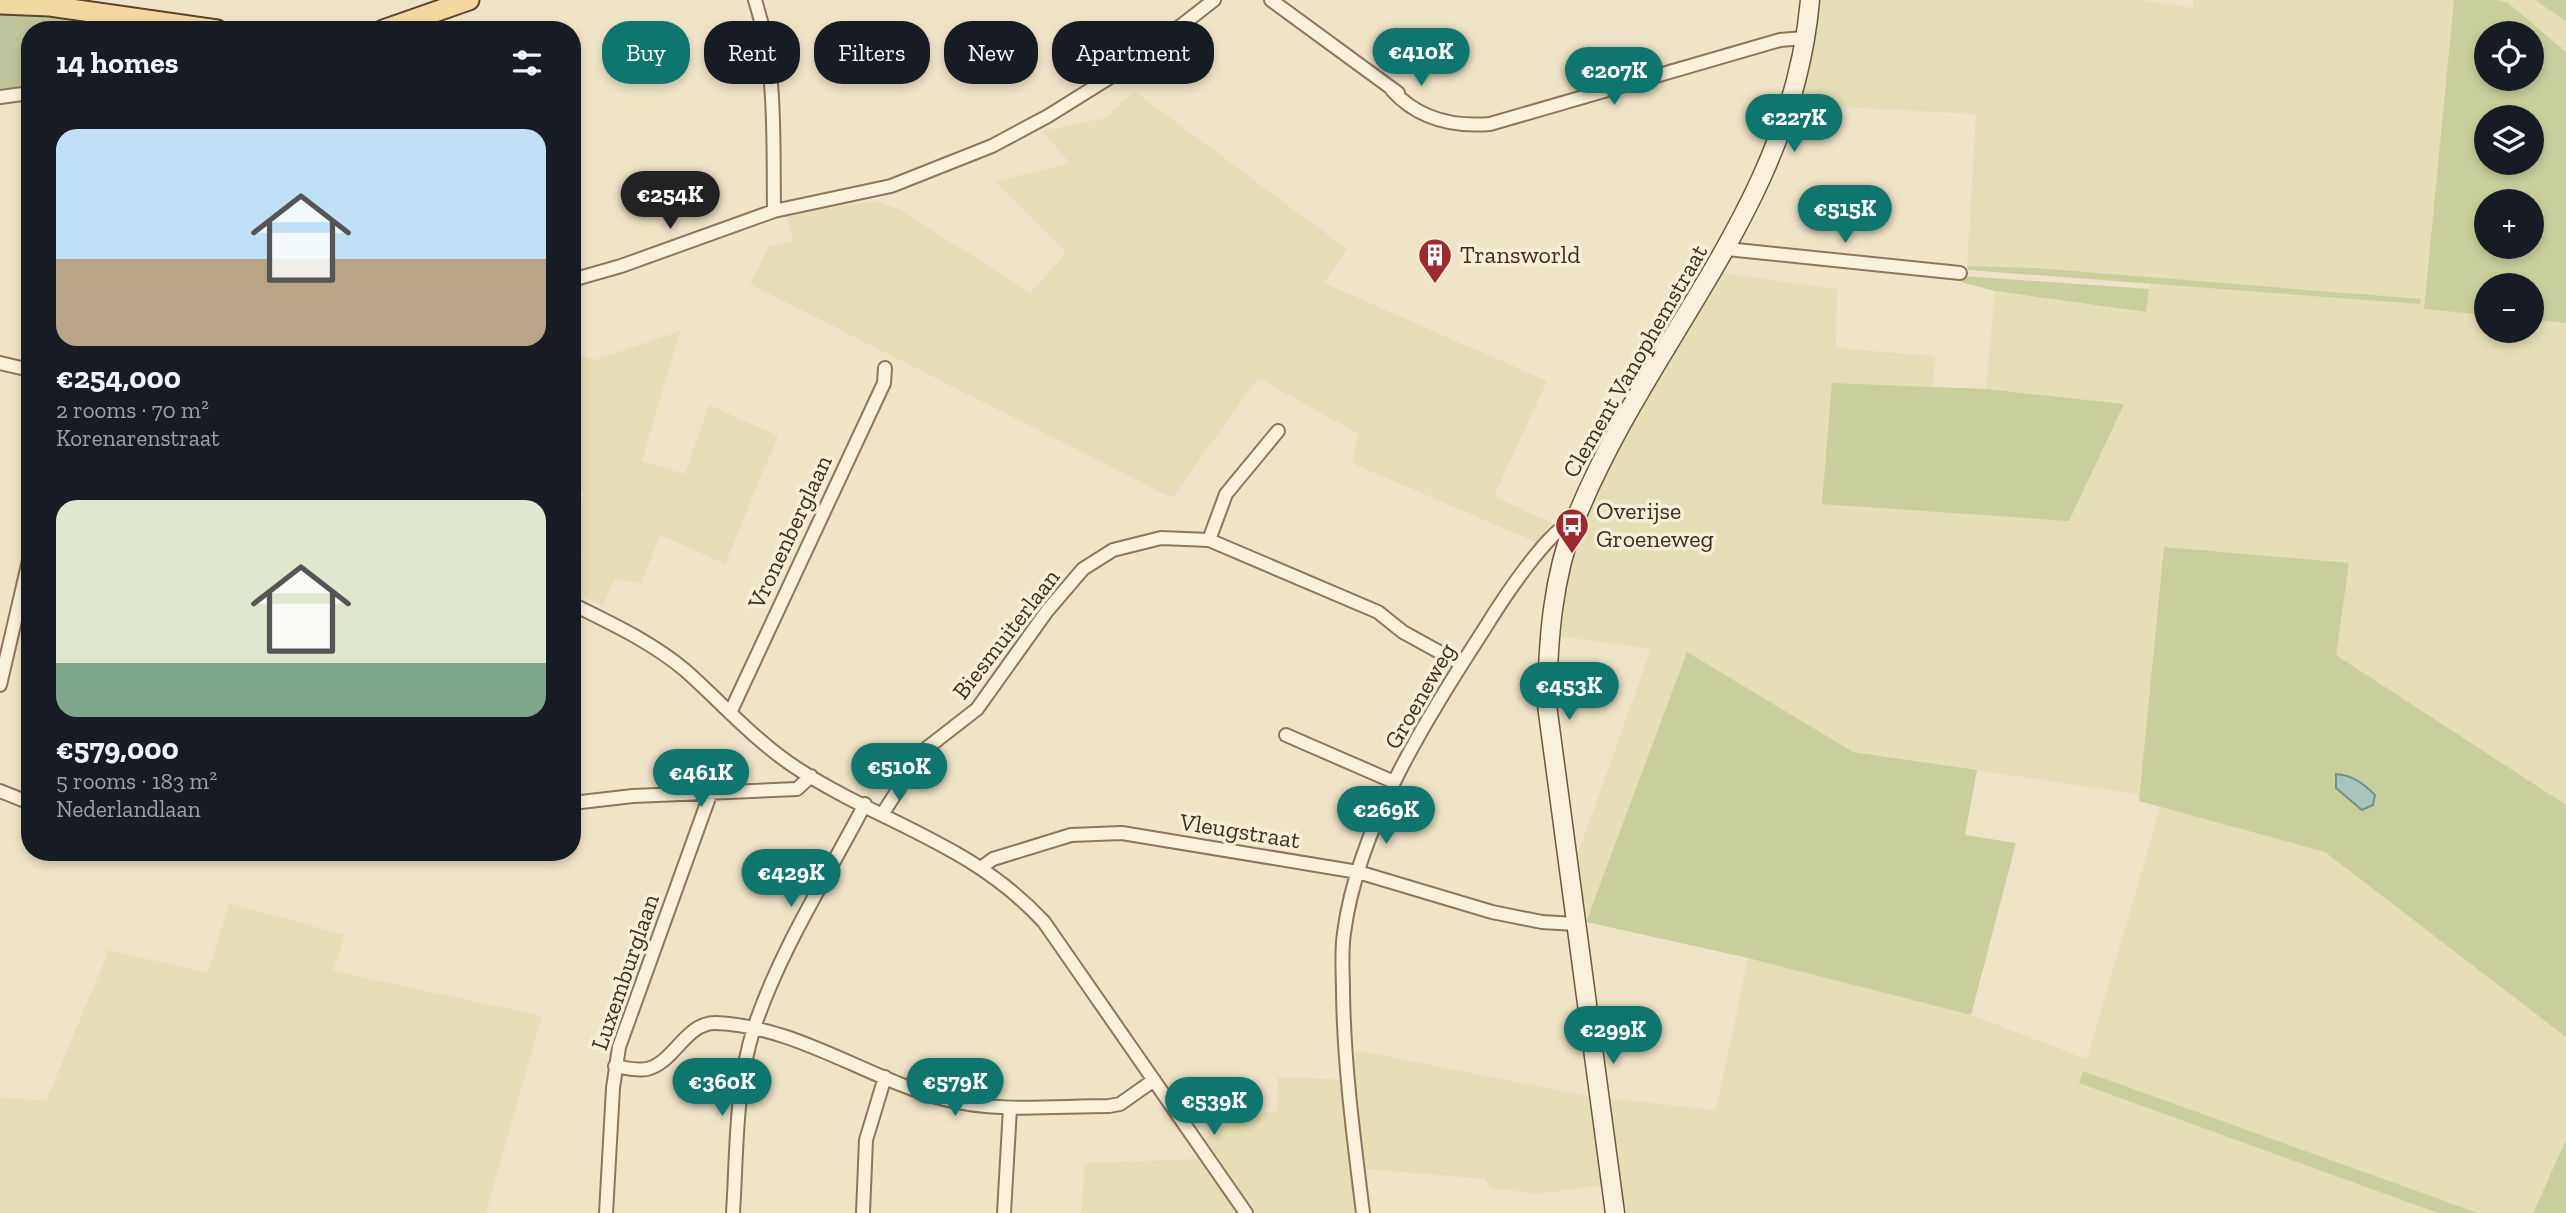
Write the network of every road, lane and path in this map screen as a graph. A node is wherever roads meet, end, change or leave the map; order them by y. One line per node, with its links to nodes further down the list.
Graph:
1 (469, 0): 8 (main road)
2 (755, 0): 12 (street)
3 (1214, 0): 12 (street)
4 (1271, 0): 9 (street)
5 (1810, 0): 9 (street, Clement Vanophemstraat)
6 (0, 4): 7 (main road)
7 (157, 21)
8 (409, 21)
9 (1804, 38): 13 (street, Clement Vanophemstraat)
10 (21, 94): 11 (street)
11 (0, 97)
12 (774, 211): 15 (street)
13 (1727, 249): 14 (street); 20 (street, Clement Vanophemstraat)
14 (1960, 273)
15 (581, 278)
16 (0, 363): 17 (street)
17 (21, 368)
18 (885, 368): 26 (street, Vronenberglaan)
19 (1278, 431): 21 (street)
20 (1575, 520): 24 (street, Groeneweg); 38 (street, Clement Vanophemstraat)
21 (1209, 540): 24 (street, Biesmuiterlaan); 35 (street, Biesmuiterlaan)
22 (21, 595): 25 (street)
23 (581, 609): 26 (street)
24 (1461, 664): 29 (street, Groeneweg)
25 (0, 685)
26 (730, 713): 28 (street)
27 (1286, 735): 29 (street)
28 (811, 776): 31 (street); 34 (street)
29 (1394, 782): 37 (street, Groeneweg)
30 (0, 791): 32 (street)
31 (711, 792): 33 (street); 40 (street, Luxemburglaan)
32 (21, 799)
33 (581, 802)
34 (865, 804): 35 (street); 39 (street)
35 (883, 813): 36 (street)
36 (982, 867): 37 (street, Vleugstraat); 42 (street)
37 (1358, 872): 38 (street, Vleugstraat); 49 (street, Groeneweg)
38 (1575, 924): 50 (street, Clement Vanophemstraat)
39 (754, 1030): 40 (street); 41 (street); 45 (street)
40 (615, 1066): 44 (street, Luxemburglaan)
41 (885, 1077): 43 (street); 46 (street)
42 (1154, 1080): 43 (street); 48 (street)
43 (1010, 1108): 47 (street)
44 (607, 1213)
45 (733, 1213)
46 (863, 1213)
47 (1004, 1213)
48 (1246, 1213)
49 (1363, 1213)
50 (1615, 1213)

